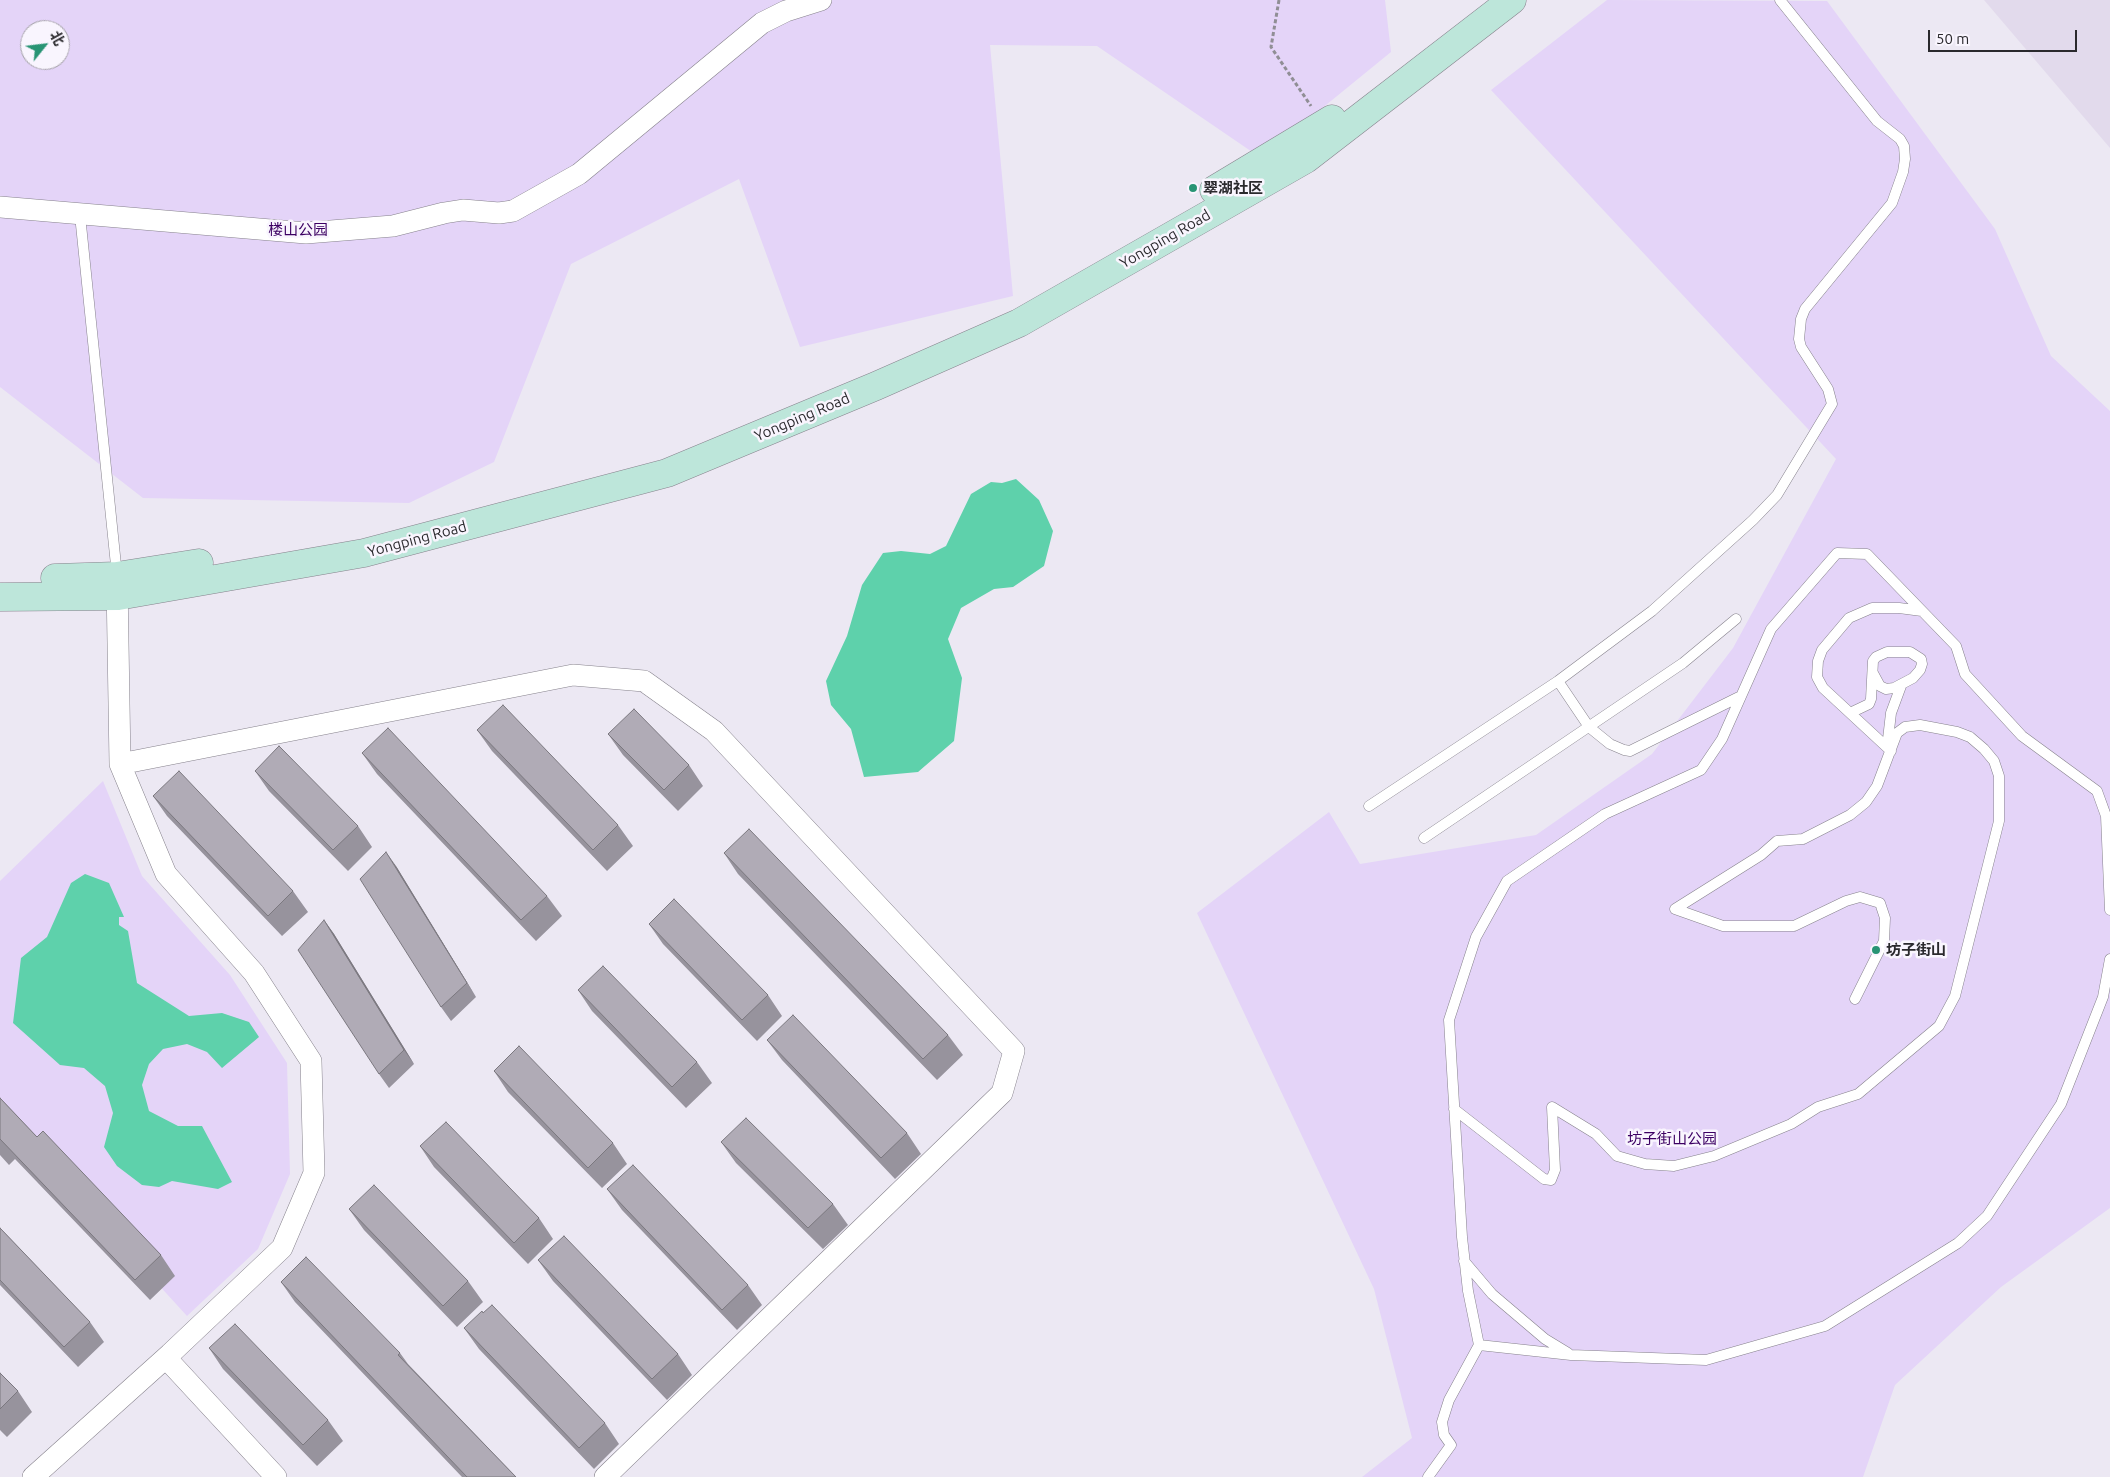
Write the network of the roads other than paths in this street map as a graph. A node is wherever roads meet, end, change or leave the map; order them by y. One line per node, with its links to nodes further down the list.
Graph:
1 (1485, 0): 8 (main road, Yongping Road)
2 (1512, 0): 8 (main road, Yongping Road)
3 (1780, 0): 13 (lane)
4 (818, 1): 6 (street)
5 (0, 207): 6 (street)
6 (80, 215): 8 (lane)
7 (0, 580): 8 (main road, Yongping Road)
8 (117, 586): 9 (main road, Yongping Road); 19 (street)
9 (0, 598)
10 (1922, 612): 15 (lane); 16 (lane); 22 (lane)
11 (1736, 619): 17 (lane)
12 (1873, 673): 14 (lane); 14 (lane); 16 (lane)
13 (1558, 681): 17 (lane); 20 (lane)
14 (1901, 686): 18 (lane)
15 (1739, 697): 17 (lane); 25 (lane)
16 (1850, 713): 18 (lane)
17 (1588, 727): 21 (lane)
18 (1891, 751): 24 (lane); 25 (lane)
19 (120, 764): 29 (street); 32 (street)
20 (1369, 806)
21 (1424, 838)
22 (2110, 910)
23 (2110, 959): 28 (lane)
24 (1855, 999)
25 (1454, 1109): 26 (lane)
26 (1464, 1261): 27 (lane); 28 (lane)
27 (1479, 1345): 28 (lane); 33 (lane)
28 (1571, 1355)
29 (166, 1358): 30 (street); 31 (street)
30 (33, 1477)
31 (276, 1477)
32 (605, 1477)
33 (1428, 1477)

